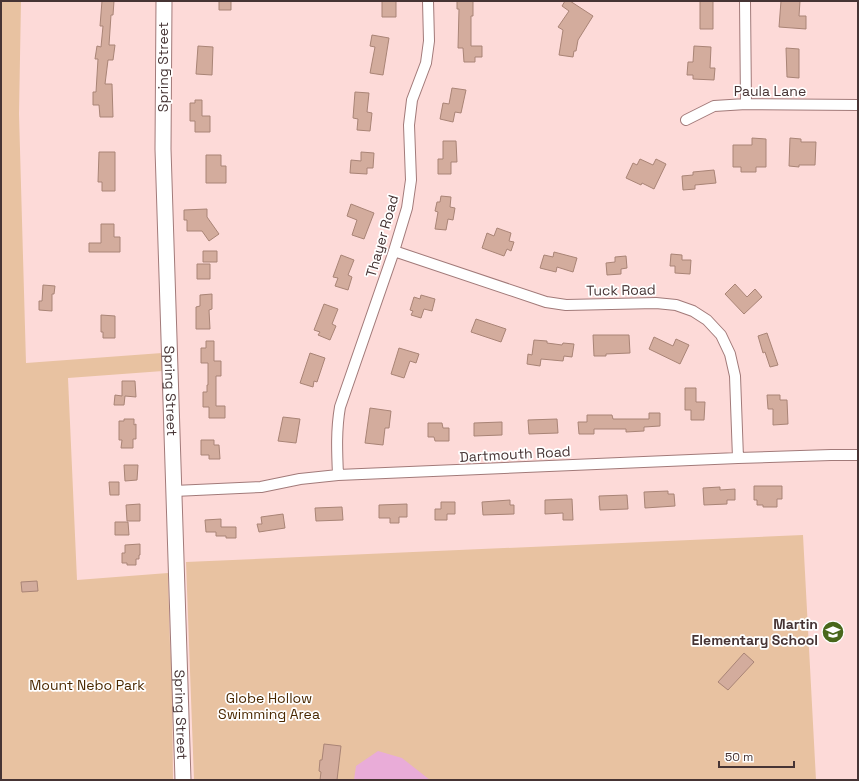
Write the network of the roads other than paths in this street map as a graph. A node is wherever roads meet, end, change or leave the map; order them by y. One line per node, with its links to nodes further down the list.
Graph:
1 (164, 1): 11 (street, Spring Street)
2 (428, 1): 7 (street, Thayer Road)
3 (745, 1): 4 (street)
4 (746, 104): 5 (street, Paula Lane); 6 (street, Paula Lane)
5 (858, 105)
6 (686, 120)
7 (394, 252): 9 (street, Tuck Road); 10 (street, Thayer Road)
8 (858, 455): 9 (street, Dartmouth Road)
9 (738, 458): 10 (street, Dartmouth Road)
10 (338, 475): 11 (street, Dartmouth Road)
11 (174, 491): 12 (street, Spring Street)
12 (183, 780)

